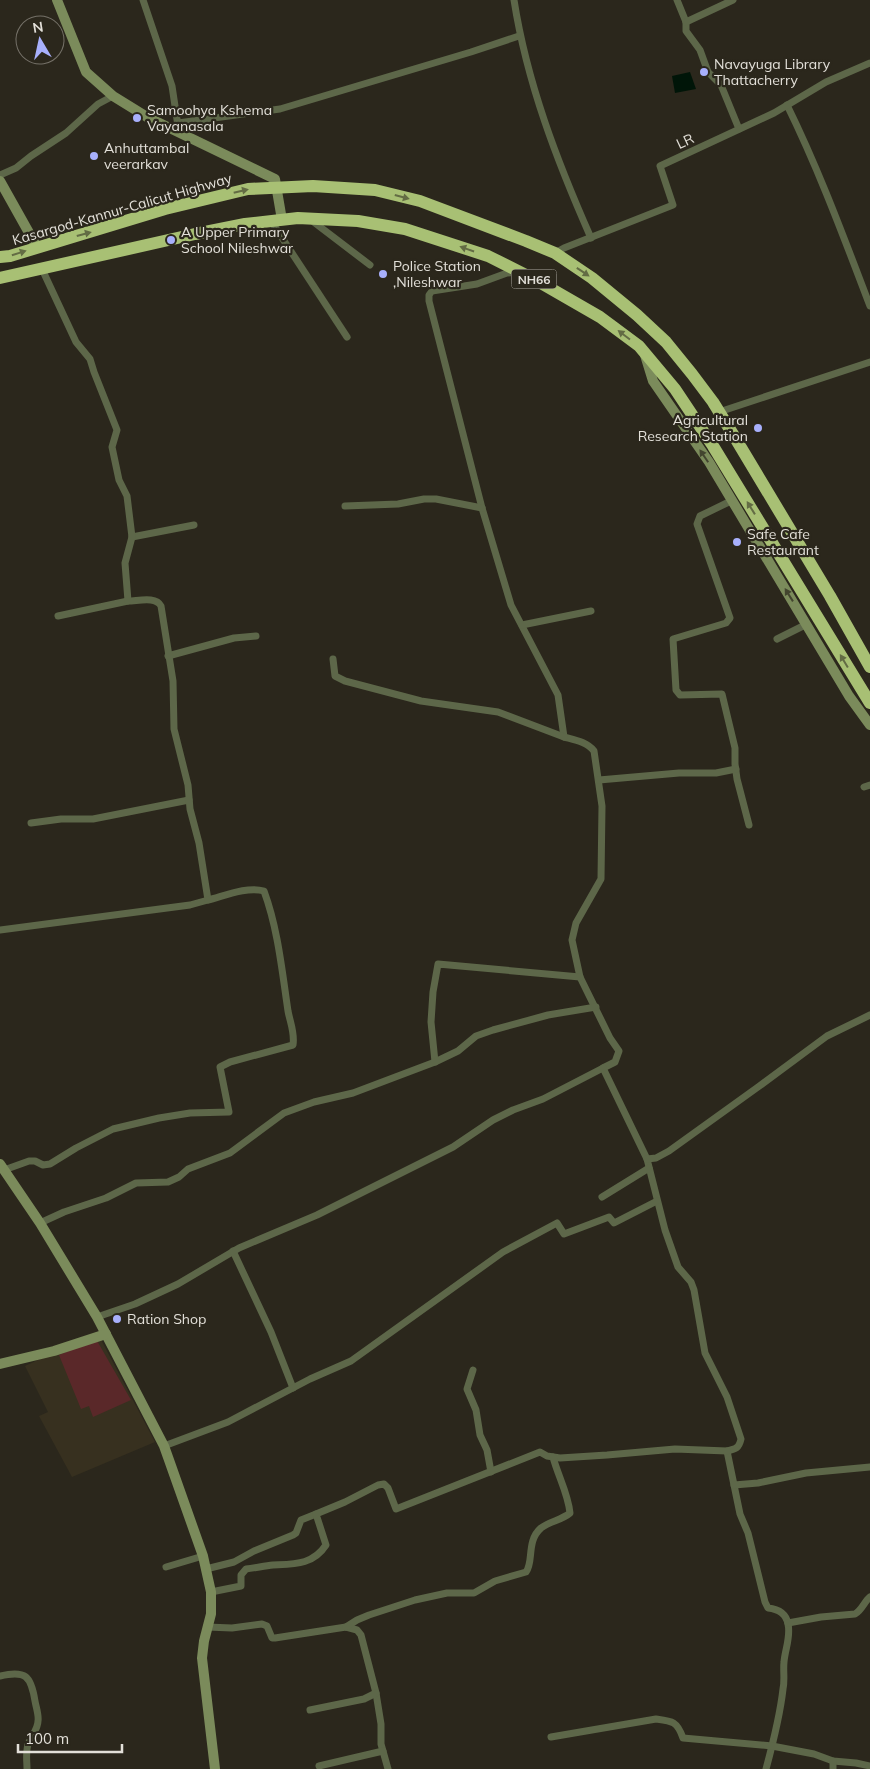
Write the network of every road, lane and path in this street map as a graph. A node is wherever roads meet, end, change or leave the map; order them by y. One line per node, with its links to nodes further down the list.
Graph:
1 (57, 0): 9 (main road)
2 (144, 0): 11 (street)
3 (514, 0): 7 (street)
4 (677, 0): 6 (street)
5 (732, 0): 6 (street)
6 (686, 22): 12 (street)
7 (519, 36): 11 (street); 19 (street)
8 (870, 63): 10 (street, LR)
9 (113, 96): 13 (main road); 14 (street)
10 (787, 105): 12 (street, LR); 27 (street)
11 (178, 123): 13 (street)
12 (739, 129): 19 (street, LR)
13 (179, 134): 16 (main road)
14 (0, 175)
15 (0, 181): 20 (main road)
16 (276, 187): 18 (main road); 20 (highway, Kasargod-Kannur-Calicut Highway / NH66, one-way to 16); 21 (highway, Kasargod-Kannur-Calicut Highway / NH66, one-way to 21)
17 (311, 219): 18 (highway, NH66); 23 (street); 25 (highway, NH66, one-way to 17)
18 (276, 221): 24 (highway, NH66); 28 (street)
19 (591, 238): 21 (street, LR)
20 (37, 247): 22 (highway, Kasargod-Kannur-Calicut Highway / NH66, one-way to 20)
21 (556, 254): 31 (highway, Kasargod-Kannur-Calicut Highway / NH66, one-way to 31)
22 (0, 257)
23 (370, 265)
24 (42, 269): 26 (highway, NH66); 36 (street)
25 (520, 272): 29 (highway, NH66, one-way to 25); 34 (street)
26 (0, 278)
27 (870, 306)
28 (346, 337)
29 (644, 352): 32 (main road, one-way to 29); 47 (highway, NH66, one-way to 29)
30 (870, 362): 31 (street)
31 (719, 412): 46 (highway, Kasargod-Kannur-Calicut Highway / NH66)
32 (731, 501): 40 (main road, one-way to 32); 50 (street)
33 (345, 506): 34 (street)
34 (482, 508): 41 (street)
35 (194, 525): 36 (street)
36 (132, 537): 37 (street)
37 (128, 601): 39 (street); 44 (street)
38 (591, 611): 41 (street)
39 (58, 616)
40 (807, 624): 43 (street); 48 (main road)
41 (522, 625): 49 (street)
42 (256, 636): 44 (street)
43 (777, 639)
44 (168, 656): 52 (street)
45 (333, 659): 49 (street)
46 (870, 667)
47 (870, 703)
48 (870, 725)
49 (564, 737): 51 (street)
50 (736, 769): 51 (street); 54 (street)
51 (599, 780): 57 (street)
52 (189, 800): 53 (street); 55 (street)
53 (31, 823)
54 (750, 825)
55 (208, 900): 56 (street); 63 (street)
56 (0, 930)
57 (580, 977): 58 (street); 60 (street)
58 (596, 1007): 60 (street); 61 (street)
59 (870, 1015): 62 (street)
60 (435, 1062): 67 (street)
61 (603, 1068): 62 (street); 68 (street)
62 (647, 1159): 64 (street)
63 (2, 1167): 67 (main road)
64 (648, 1168): 65 (street); 66 (street)
65 (602, 1197)
66 (657, 1201): 73 (street); 75 (street)
67 (40, 1223): 69 (main road)
68 (233, 1251): 69 (street); 73 (street)
69 (96, 1317): 70 (main road)
70 (106, 1334): 71 (main road); 74 (main road)
71 (0, 1364)
72 (473, 1370): 78 (street)
73 (293, 1388): 74 (street)
74 (164, 1446): 81 (main road)
75 (727, 1451): 76 (street); 79 (street)
76 (553, 1457): 78 (street); 88 (street)
77 (870, 1467): 79 (street)
78 (491, 1472): 80 (street)
79 (734, 1484): 86 (street)
80 (316, 1514): 83 (street); 84 (street)
81 (203, 1556): 82 (street); 83 (main road)
82 (166, 1567)
83 (206, 1569): 84 (main road)
84 (211, 1592): 87 (main road)
85 (870, 1597): 86 (street)
86 (788, 1623): 93 (street)
87 (207, 1627): 88 (street); 99 (main road)
88 (346, 1627): 90 (street)
89 (0, 1676): 98 (street)
90 (376, 1693): 91 (street); 94 (street)
91 (310, 1710)
92 (551, 1737): 93 (street)
93 (772, 1746): 95 (street); 101 (street)
94 (383, 1751): 96 (street); 100 (street)
95 (833, 1765): 97 (street)
96 (319, 1766)
97 (870, 1766)
98 (27, 1769)
99 (215, 1769)
100 (388, 1769)
101 (766, 1769)

